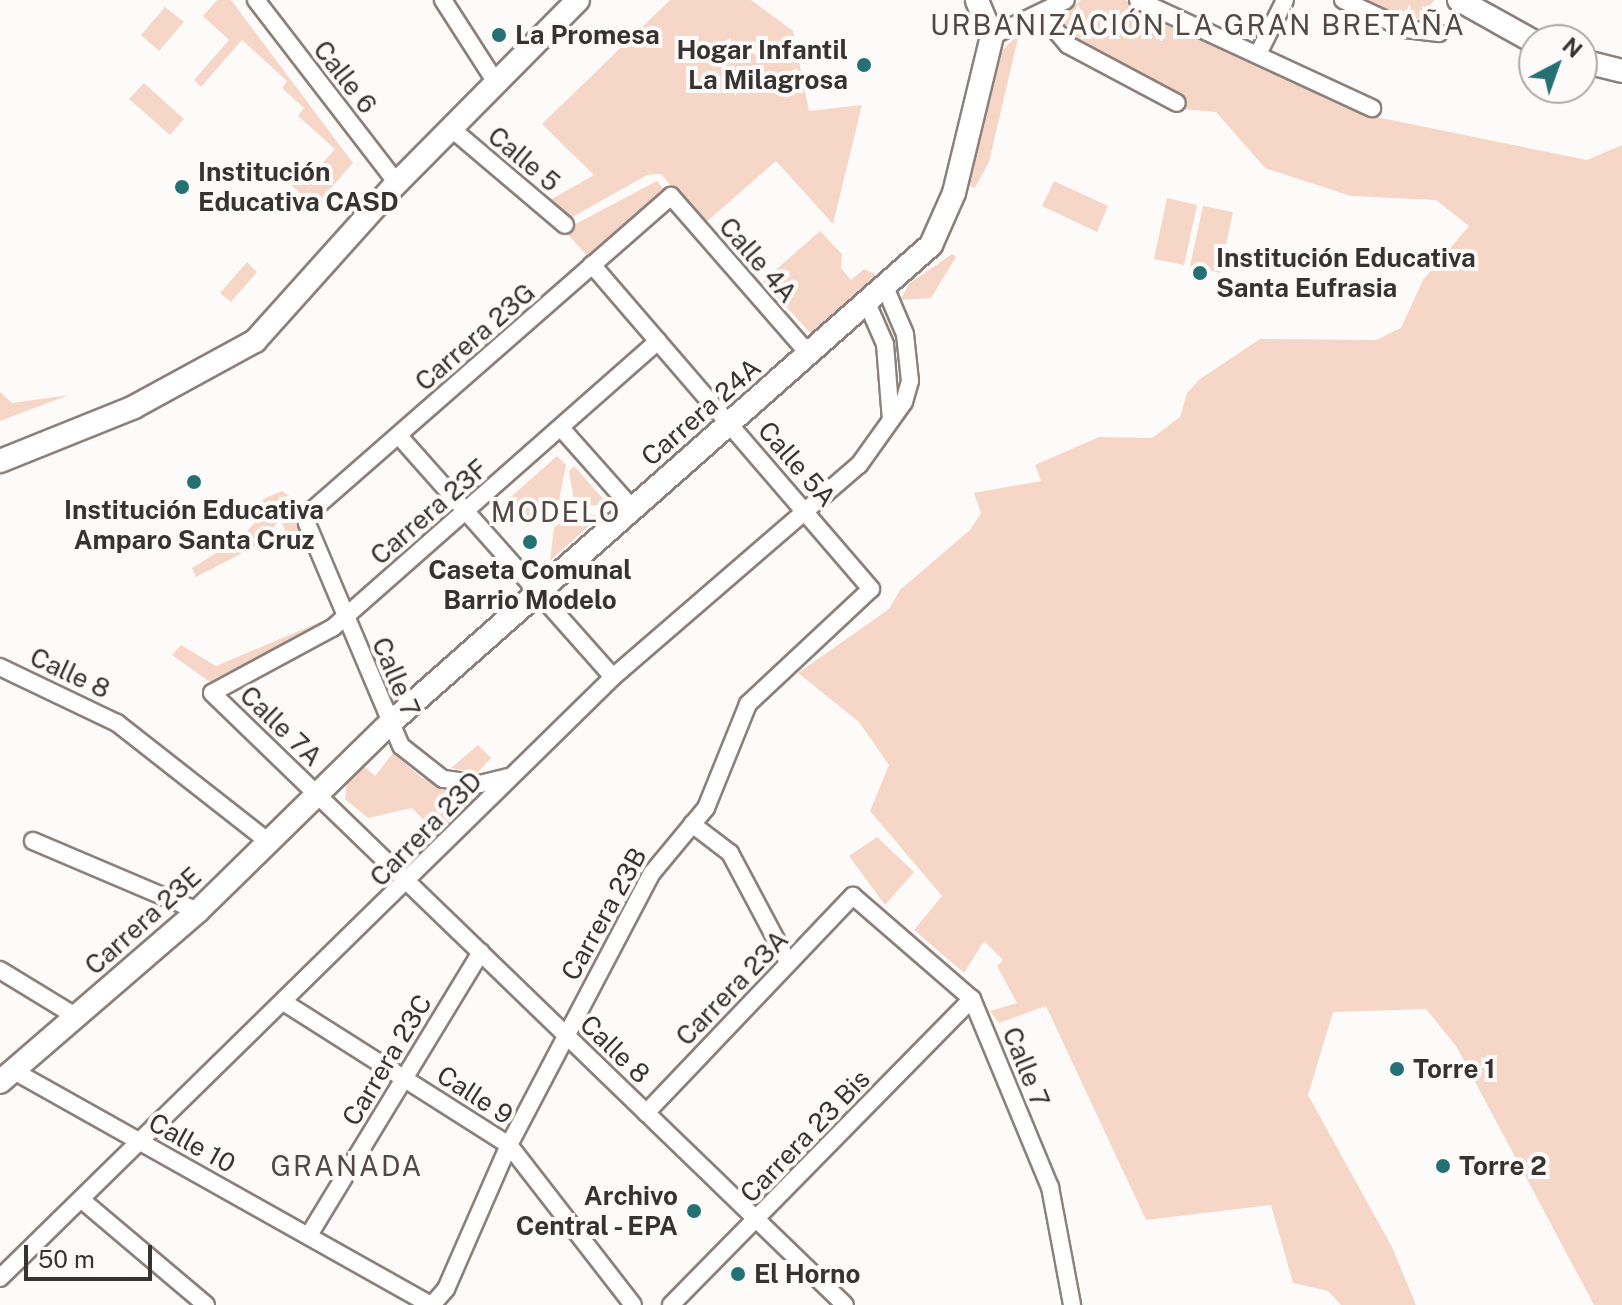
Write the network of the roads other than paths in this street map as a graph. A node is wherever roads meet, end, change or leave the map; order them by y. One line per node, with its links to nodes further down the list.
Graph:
1 (256, 0): 21 (street, Calle 6)
2 (443, 0): 17 (street, Calle 5)
3 (578, 0): 17 (street)
4 (977, 0): 13 (street)
5 (1066, 0): 10 (street)
6 (1138, 0): 14 (street)
7 (1285, 0): 14 (street)
8 (1343, 0): 11 (street)
9 (1459, 0): 12 (street)
10 (1041, 13): 13 (street); 18 (street)
11 (1439, 33)
12 (1518, 33)
13 (992, 36): 25 (street, Carrera 24A)
14 (1258, 54): 19 (street)
15 (1598, 65): 16 (street)
16 (1622, 71)
17 (497, 84): 20 (street)
18 (1177, 103)
19 (1372, 108)
20 (452, 129): 21 (street); 23 (street, Calle 5)
21 (397, 183): 33 (street)
22 (671, 196): 24 (street, Carrera 23G); 28 (street, Calle 4A)
23 (565, 225)
24 (592, 265): 27 (street, Calle 5A); 32 (street, Carrera 23G)
25 (885, 287): 26 (street, Carrera 24A); 29 (street, Carrera 23D)
26 (867, 303): 28 (street, Carrera 24A); 29 (street)
27 (658, 341): 30 (street, Calle 5A); 31 (street, Carrera 23F)
28 (809, 354): 30 (street, Carrera 24A)
29 (891, 420): 37 (street, Carrera 23D)
30 (730, 423): 34 (street, Carrera 24A); 37 (street, Calle 5A)
31 (561, 428): 34 (street); 35 (street, Carrera 23F)
32 (399, 436): 35 (street); 36 (street, Carrera 23G)
33 (0, 461)
34 (633, 509): 39 (street, Carrera 24A)
35 (467, 512): 39 (street); 40 (street, Carrera 23F)
36 (309, 513): 40 (street, Calle 7)
37 (808, 513): 38 (street, Calle 5A); 42 (street, Carrera 23D)
38 (869, 586): 47 (street, Carrera 23B)
39 (538, 593): 42 (street); 44 (street, Carrera 24A)
40 (345, 617): 43 (street, Carrera 23F); 44 (street, Calle 7)
41 (0, 667): 49 (street, Calle 8)
42 (613, 677): 45 (street, Carrera 23D)
43 (212, 693): 46 (street, Calle 7A)
44 (388, 725): 45 (street, Calle 7); 46 (street, Carrera 24A)
45 (509, 776): 50 (street, Carrera 23D)
46 (318, 795): 49 (street, Carrera 23E); 50 (street, Calle 8)
47 (692, 824): 54 (street); 59 (street, Carrera 23B)
48 (33, 841): 52 (street)
49 (269, 842): 52 (street, Carrera 23E)
50 (410, 883): 53 (street, Calle 8); 57 (street, Carrera 23D)
51 (853, 896): 54 (street, Carrera 23A); 56 (street, Calle 7)
52 (198, 911): 58 (street, Carrera 23E)
53 (481, 952): 59 (street, Calle 8); 61 (street, Carrera 23C)
54 (788, 962): 62 (street, Carrera 23A)
55 (0, 970): 58 (street)
56 (972, 999): 66 (street, Carrera 23 Bis); 74 (street, Calle 7)
57 (285, 1003): 61 (street, Calle 9); 63 (street, Carrera 23D)
58 (77, 1017): 60 (street, Carrera 23E)
59 (565, 1035): 62 (street, Calle 8); 64 (street, Carrera 23B)
60 (7, 1076): 63 (street, Calle 10)
61 (405, 1078): 64 (street, Calle 9); 67 (street, Carrera 23C)
62 (646, 1113): 66 (street, Calle 8)
63 (140, 1142): 65 (street, Carrera 23D); 67 (street, Calle 10)
64 (509, 1145): 70 (street, Carrera 23B); 71 (street, Calle 9)
65 (83, 1201): 68 (street, Carrera 23D); 69 (street)
66 (757, 1220): 72 (street, Carrera 23 Bis); 73 (street, Calle 8)
67 (309, 1235): 70 (street, Calle 10)
68 (0, 1278)
69 (206, 1305)
70 (431, 1305)
71 (633, 1305)
72 (671, 1305)
73 (845, 1305)
74 (1072, 1305)

